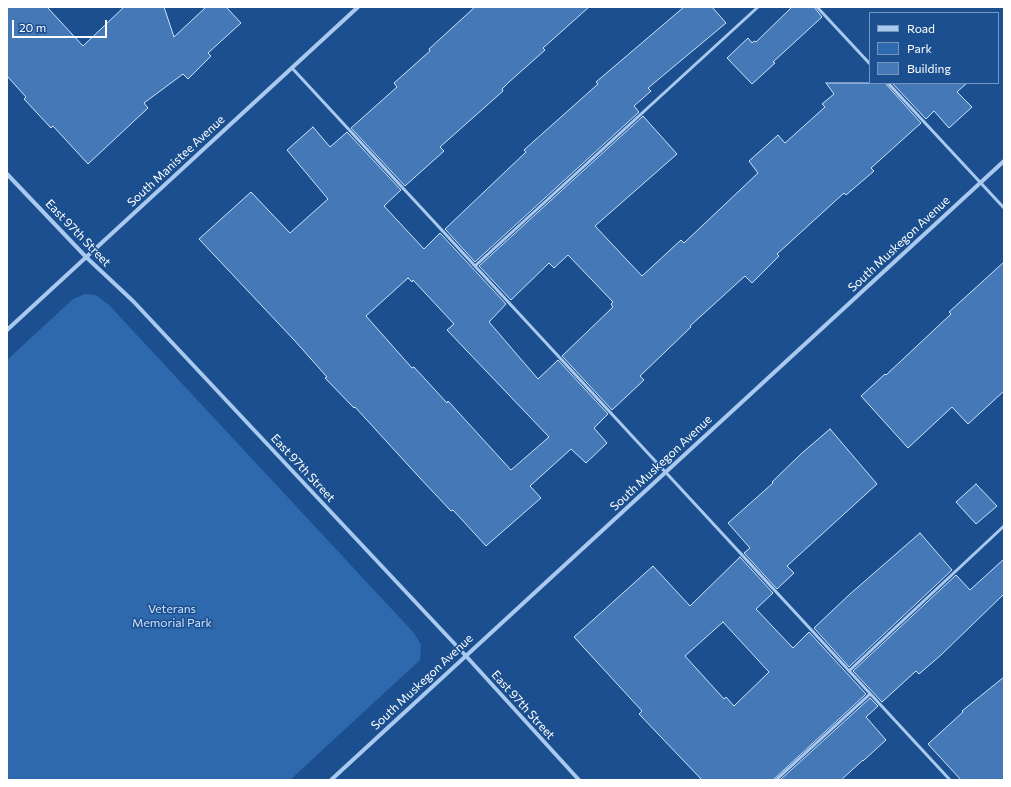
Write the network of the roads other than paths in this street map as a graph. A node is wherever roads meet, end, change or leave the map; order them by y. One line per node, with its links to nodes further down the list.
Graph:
1 (358, 7): 5 (street, South Manistee Avenue)
2 (758, 7): 12 (lane)
3 (817, 7): 4 (lane)
4 (869, 63)
5 (292, 68): 11 (street, South Manistee Avenue); 12 (lane)
6 (889, 84): 9 (lane)
7 (1004, 161): 9 (street, South Muskegon Avenue)
8 (7, 174): 11 (street, East 97th Street)
9 (981, 182): 10 (lane); 14 (street, South Muskegon Avenue)
10 (1004, 208)
11 (86, 258): 13 (street, South Manistee Avenue); 16 (street, East 97th Street)
12 (475, 266): 14 (lane)
13 (7, 330)
14 (666, 472): 16 (street, South Muskegon Avenue); 17 (lane)
15 (1004, 526): 17 (lane)
16 (466, 656): 19 (street, South Muskegon Avenue); 20 (street, East 97th Street)
17 (848, 671): 18 (lane)
18 (870, 694): 21 (lane); 22 (lane)
19 (331, 780)
20 (579, 780)
21 (776, 780)
22 (950, 780)

